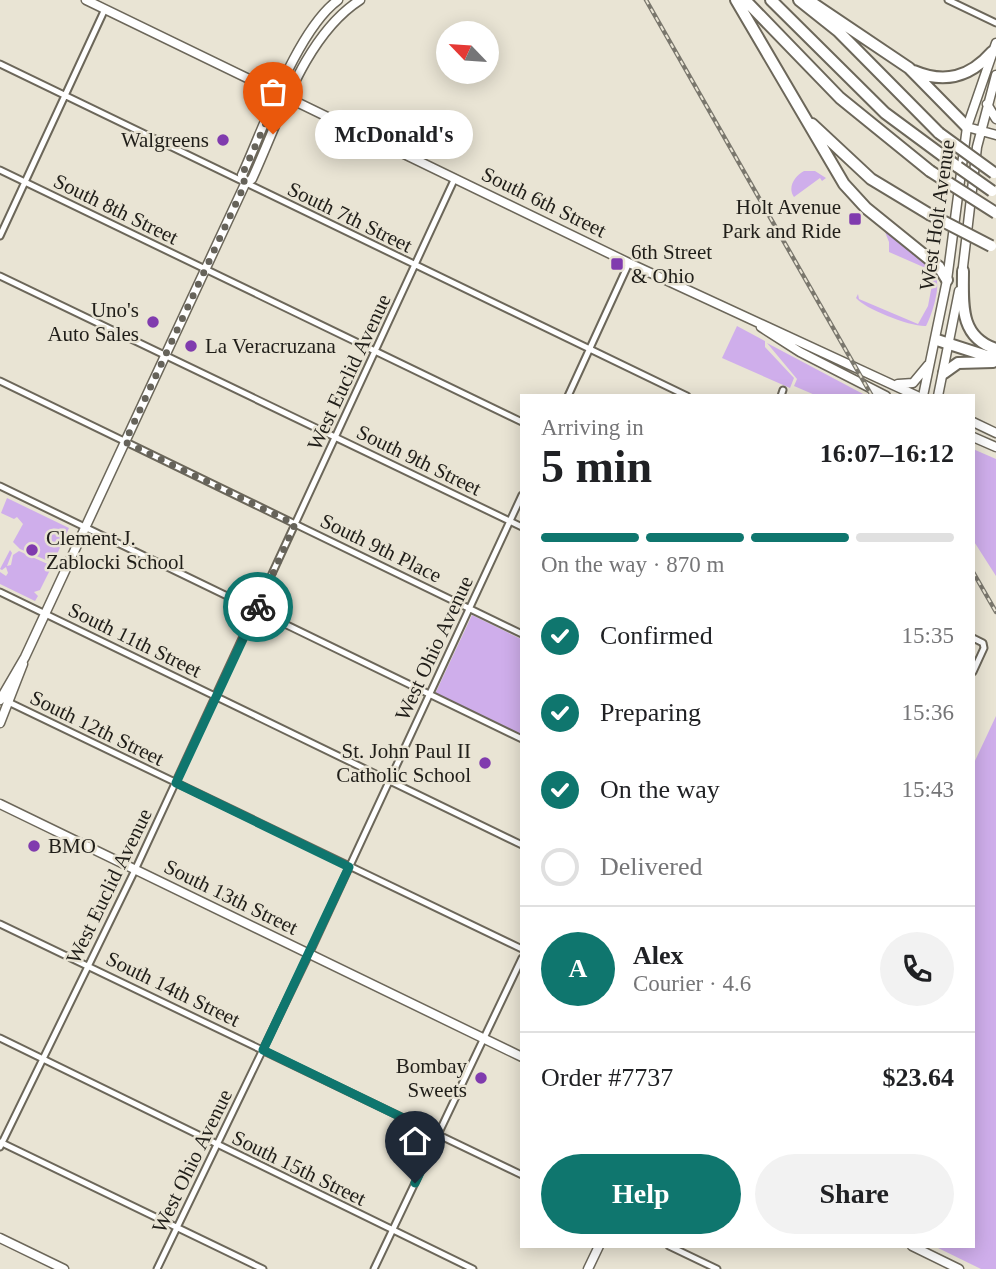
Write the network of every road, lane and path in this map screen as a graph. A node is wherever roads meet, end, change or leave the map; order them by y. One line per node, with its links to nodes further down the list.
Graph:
1 (86, 0): 10 (street, South 6th Street)
2 (360, 0): 11 (street)
3 (736, 0): 21 (highway)
4 (745, 0): 32 (highway, bridge)
5 (771, 0): 31 (highway, bridge)
6 (799, 0): 27 (highway, bridge)
7 (808, 0): 15 (highway)
8 (948, 0): 12 (street)
9 (336, 1): 11 (street); 17 (street)
10 (105, 9): 17 (street, South 6th Street); 18 (street)
11 (344, 12): 19 (street)
12 (996, 23)
13 (994, 48): 15 (highway); 23 (street, West Holt Avenue)
14 (0, 64): 18 (street, South 7th Street)
15 (909, 68): 23 (highway)
16 (996, 75): 20 (street, West Holt Avenue)
17 (279, 94): 19 (street, South 6th Street); 30 (street)
18 (65, 96): 29 (street); 30 (street, South 7th Street)
19 (289, 99): 28 (street, South 6th Street); 30 (street)
20 (987, 103): 22 (street); 24 (street, West Holt Avenue)
21 (799, 109): 34 (highway, bridge); 40 (highway)
22 (996, 119)
23 (967, 127): 24 (street); 40 (street, West Holt Avenue)
24 (980, 133): 25 (street); 38 (street, West Holt Avenue)
25 (996, 135)
26 (0, 170): 29 (street, South 8th Street)
27 (995, 173)
28 (455, 178): 35 (street, South 6th Street); 36 (street, West Euclid Avenue)
29 (25, 182): 33 (street); 37 (street, South 8th Street)
30 (245, 184): 36 (street, South 7th Street); 37 (street)
31 (994, 192)
32 (996, 213)
33 (0, 236)
34 (994, 247)
35 (629, 263): 41 (street, South 6th Street); 44 (street)
36 (415, 267): 44 (street, South 7th Street); 46 (street, West Euclid Avenue)
37 (205, 270): 46 (street, South 8th Street); 47 (street)
38 (963, 271): 43 (street, West Holt Avenue); 45 (highway)
39 (0, 276): 47 (street, South 9th Street)
40 (947, 280): 42 (street, West Holt Avenue)
41 (759, 325): 52 (street, South 6th Street); 55 (street, South 6th Street)
42 (937, 340): 43 (highway); 48 (street, West Holt Avenue)
43 (950, 345): 49 (highway); 50 (street, West Holt Avenue)
44 (589, 349): 53 (street); 54 (street, South 7th Street)
45 (996, 349)
46 (375, 351): 59 (street, South 8th Street); 62 (street, West Euclid Avenue)
47 (165, 356): 62 (street, South 9th Street); 64 (street)
48 (932, 360): 52 (street); 57 (street, West Holt Avenue)
49 (996, 361): 50 (highway)
50 (944, 373): 58 (street, West Holt Avenue)
51 (0, 381): 64 (street, South 9th Place)
52 (893, 384): 56 (street, South 6th Street)
53 (569, 394)
54 (683, 394)
55 (884, 394)
56 (913, 394)
57 (924, 394)
58 (939, 394)
59 (520, 421)
60 (975, 423): 61 (street)
61 (996, 433)
62 (336, 436): 68 (street, South 9th Street); 69 (street, West Euclid Avenue)
63 (975, 438): 65 (street)
64 (125, 442): 69 (street, South 9th Place); 71 (street)
65 (996, 447)
66 (0, 486): 71 (street)
67 (520, 499): 68 (street, West Ohio Avenue)
68 (509, 522): 70 (street, South 9th Street); 73 (street, West Ohio Avenue)
69 (295, 524): 73 (street, South 9th Place); 74 (street, West Euclid Avenue)
70 (520, 526)
71 (85, 528): 74 (street); 75 (street)
72 (0, 592): 75 (street, South 11th Street)
73 (470, 608): 76 (street, South 9th Place); 79 (street, West Ohio Avenue)
74 (256, 611): 79 (street); 80 (street, West Euclid Avenue)
75 (45, 614): 80 (street, South 11th Street); 81 (street)
76 (520, 633)
77 (975, 639): 78 (street)
78 (975, 667)
79 (430, 695): 83 (street); 84 (street, West Ohio Avenue)
80 (216, 696): 84 (street, South 11th Street); 85 (street, West Euclid Avenue)
81 (2, 700): 82 (street); 85 (street, South 12th Street)
82 (0, 723)
83 (520, 738)
84 (391, 781): 87 (street, South 11th Street); 88 (street, West Ohio Avenue)
85 (176, 783): 88 (street, South 12th Street); 89 (street, West Euclid Avenue)
86 (0, 804): 89 (street, South 13th Street)
87 (520, 844)
88 (349, 867): 91 (street, South 12th Street); 92 (street, West Ohio Avenue)
89 (135, 870): 92 (street, South 13th Street); 94 (street, West Euclid Avenue)
90 (0, 924): 94 (street, South 14th Street)
91 (520, 949)
92 (310, 954): 96 (street, South 13th Street); 97 (street, West Ohio Avenue)
93 (520, 962): 96 (street)
94 (89, 966): 97 (street, South 14th Street); 99 (street, West Euclid Avenue)
95 (0, 1038): 99 (street, South 15th Street)
96 (484, 1039): 98 (street, South 13th Street); 100 (street)
97 (263, 1050): 100 (street, South 14th Street); 102 (street, West Ohio Avenue)
98 (520, 1056)
99 (43, 1059): 101 (street, West Euclid Avenue); 102 (street, South 15th Street)
100 (438, 1135): 103 (street, South 14th Street); 105 (street)
101 (1, 1144): 104 (street)
102 (216, 1145): 104 (street, West Ohio Avenue); 105 (street, South 15th Street)
103 (520, 1174)
104 (177, 1227): 111 (street, West Ohio Avenue); 112 (street)
105 (392, 1230): 113 (street); 114 (street, South 15th Street)
106 (0, 1238): 110 (street)
107 (598, 1248): 115 (street)
108 (673, 1248): 116 (street)
109 (916, 1248): 117 (street)
110 (64, 1269)
111 (157, 1269)
112 (263, 1269)
113 (374, 1269)
114 (473, 1269)
115 (587, 1269)
116 (717, 1269)
117 (959, 1269)

